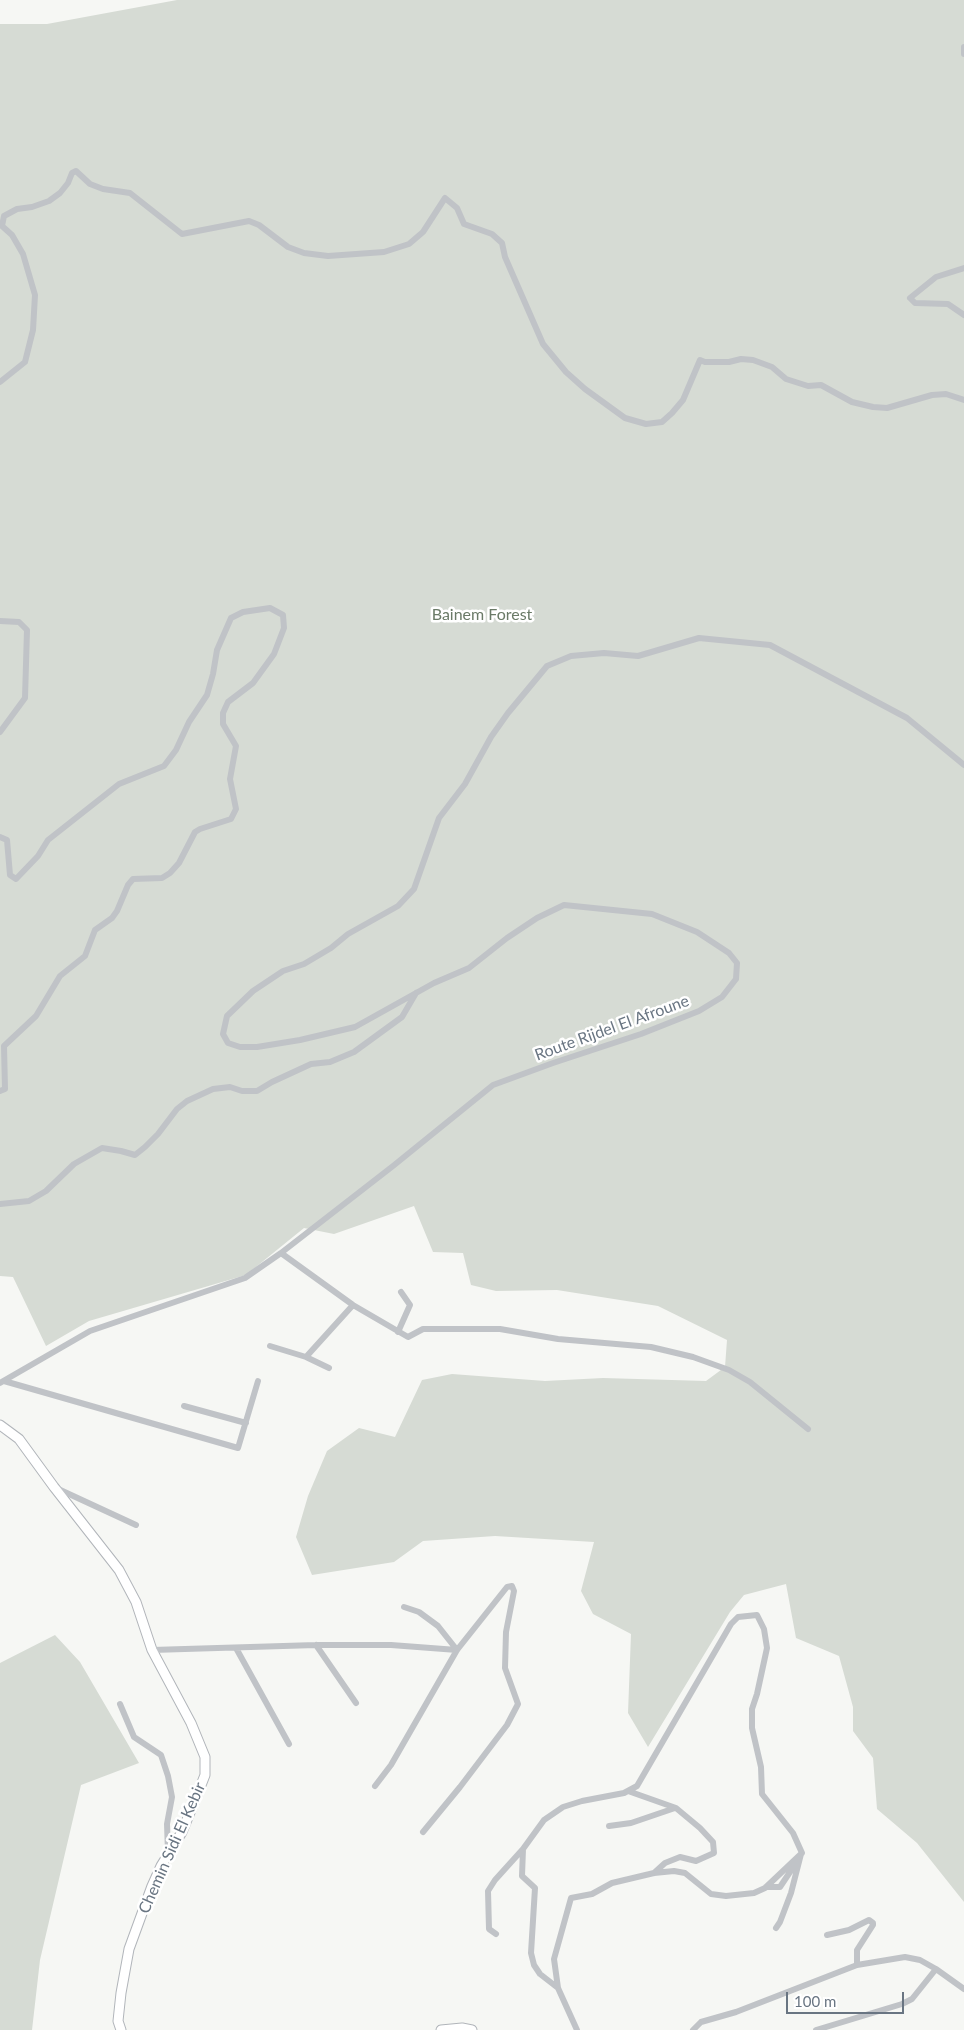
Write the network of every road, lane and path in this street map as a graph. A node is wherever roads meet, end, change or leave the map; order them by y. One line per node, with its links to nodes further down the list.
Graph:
1 (964, 46): 2 (street)
2 (964, 54)
3 (964, 268): 4 (street)
4 (964, 315)
5 (0, 382): 6 (street)
6 (964, 400)
7 (0, 621): 8 (street)
8 (0, 732)
9 (964, 765): 11 (street, Route Rijdel El Afroune)
10 (0, 837): 12 (street)
11 (416, 993): 13 (street); 14 (street, Route Rijdel El Afroune)
12 (0, 1091)
13 (0, 1204)
14 (281, 1253): 16 (street); 22 (street)
15 (401, 1292): 17 (street)
16 (353, 1305): 17 (street); 19 (street)
17 (398, 1332): 26 (street)
18 (270, 1346): 19 (street)
19 (306, 1357): 20 (street)
20 (329, 1368)
21 (258, 1381): 24 (street)
22 (2, 1382): 24 (street)
23 (184, 1406): 24 (street)
24 (246, 1423)
25 (0, 1425): 27 (street, Chemin Sidi El Kebir)
26 (808, 1429)
27 (54, 1487): 28 (street); 32 (street, Chemin Sidi El Kebir)
28 (136, 1525)
29 (404, 1607): 33 (street)
30 (316, 1645): 31 (street); 33 (street); 35 (street)
31 (236, 1648): 32 (street); 36 (street)
32 (152, 1650): 44 (street, Chemin Sidi El Kebir)
33 (457, 1650): 37 (street); 41 (street)
34 (120, 1704): 44 (street)
35 (356, 1704)
36 (289, 1744)
37 (375, 1786)
38 (628, 1791): 39 (street); 42 (street); 43 (street)
39 (676, 1808): 40 (street); 45 (street)
40 (609, 1826)
41 (422, 1832)
42 (523, 1849): 47 (street); 51 (street)
43 (802, 1853): 45 (street); 46 (street)
44 (168, 1855): 53 (street, Chemin Sidi El Kebir)
45 (654, 1873): 51 (street)
46 (776, 1928)
47 (496, 1934)
48 (828, 1935): 49 (street)
49 (857, 1965): 50 (street); 57 (street)
50 (936, 1969): 52 (street); 58 (street)
51 (558, 1988): 56 (street)
52 (964, 1990)
53 (118, 2027)
54 (441, 2030): 55 (street)
55 (472, 2030)
56 (577, 2030)
57 (692, 2030)
58 (816, 2030)

